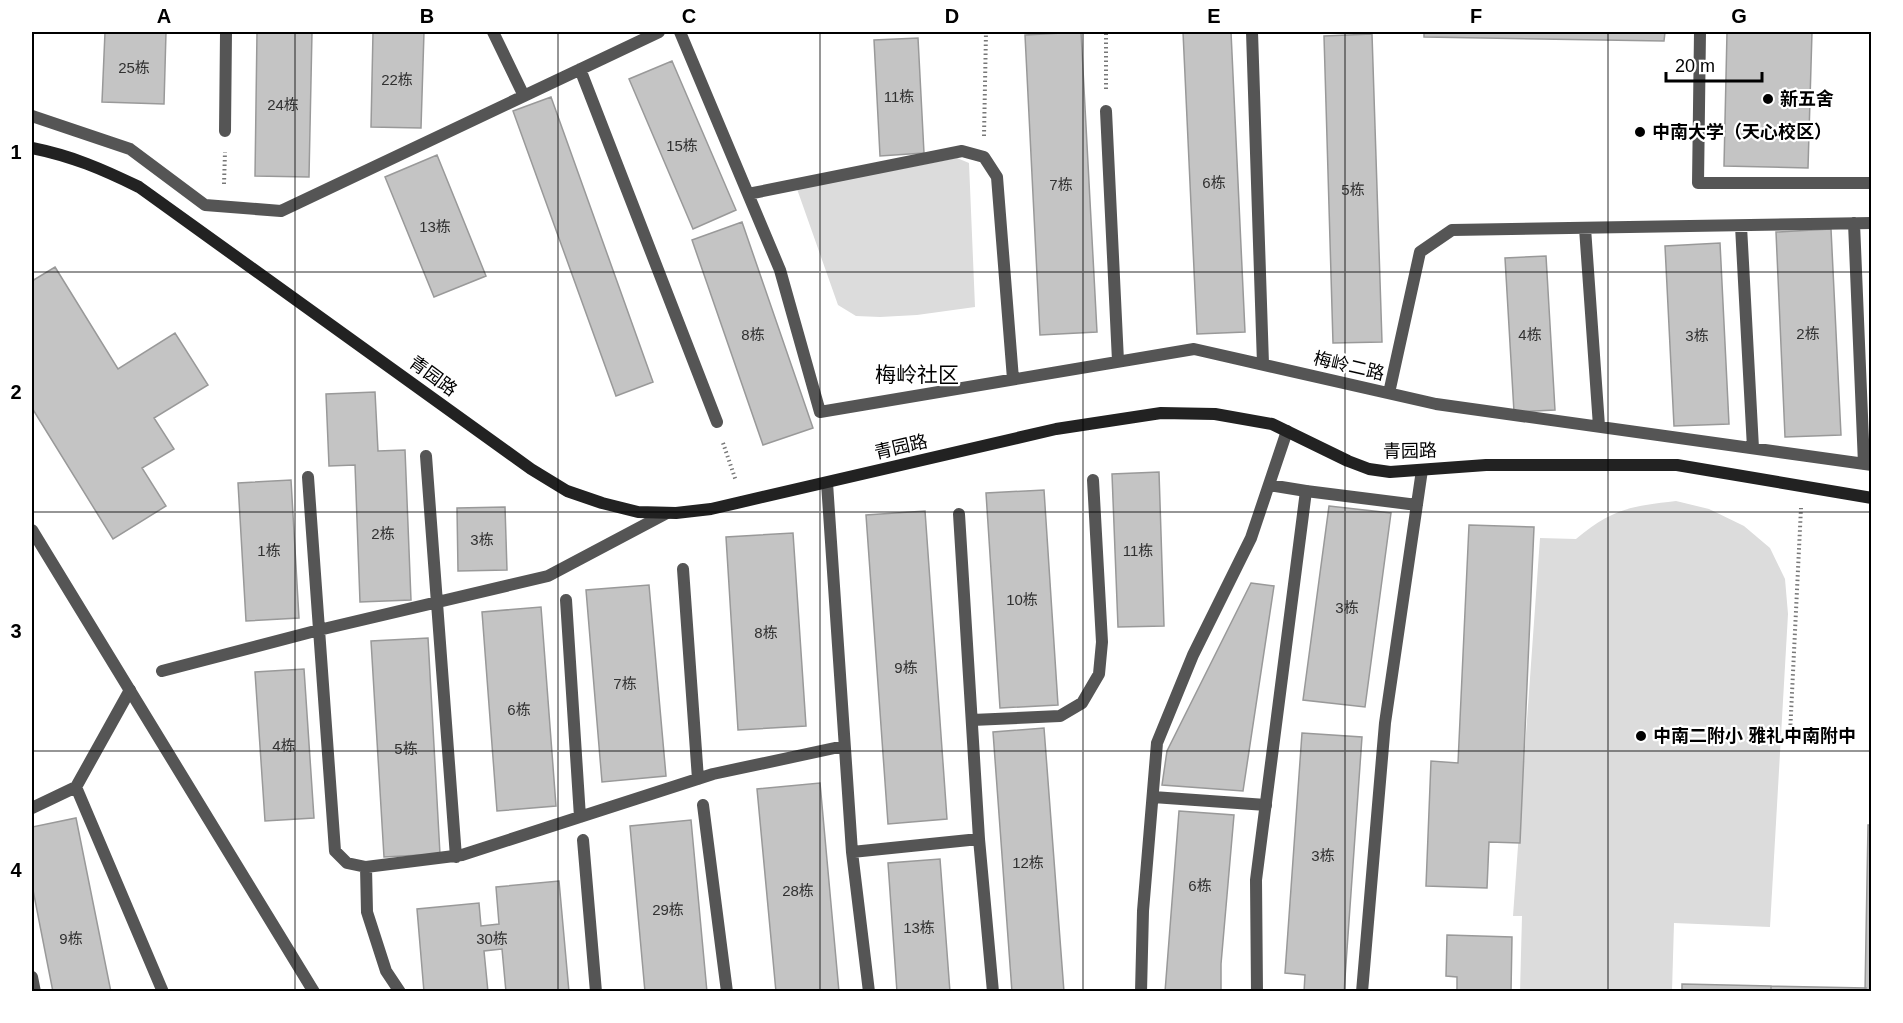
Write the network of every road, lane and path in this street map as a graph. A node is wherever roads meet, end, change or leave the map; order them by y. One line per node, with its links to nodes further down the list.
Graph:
1 (226, 32): 13 (street)
2 (493, 32): 10 (street)
3 (659, 32): 9 (street)
4 (680, 32): 17 (street)
5 (986, 32): 15 (path)
6 (1106, 32): 11 (path)
7 (1252, 32): 24 (street)
8 (1700, 32): 16 (street)
9 (580, 69): 10 (street); 27 (street)
10 (524, 96): 18 (street)
11 (1106, 111): 23 (street)
12 (32, 116): 18 (street)
13 (225, 130): 18 (path)
14 (32, 148): 43 (street, 青园路)
15 (984, 157): 17 (street); 25 (street)
16 (1872, 183)
17 (748, 194): 25 (street, 梅岭二路)
18 (223, 206)
19 (1854, 223): 20 (street); 21 (street); 32 (street)
20 (1872, 223)
21 (1741, 226): 22 (street); 30 (street)
22 (1585, 228): 26 (street); 28 (street)
23 (1118, 361): 24 (street, 梅岭二路); 25 (street, 梅岭二路)
24 (1263, 364): 26 (street, 梅岭二路)
25 (1013, 379)
26 (1389, 393): 28 (street, 梅岭二路)
27 (717, 422): 41 (path)
28 (1599, 426): 30 (street, 梅岭二路)
29 (1287, 431): 33 (street, 青园路); 36 (street, 青园路); 37 (street)
30 (1753, 448): 32 (street, 梅岭二路)
31 (426, 456): 48 (street)
32 (1868, 464)
33 (1422, 470): 38 (street, 青园路); 42 (street)
34 (308, 477): 49 (street)
35 (1093, 480): 52 (street)
36 (827, 483): 41 (street, 青园路); 54 (street)
37 (1269, 485): 39 (street); 57 (street)
38 (1803, 486): 40 (street, 青园路); 53 (path)
39 (1306, 491): 42 (street); 59 (street)
40 (1872, 498)
41 (742, 502): 43 (street, 青园路)
42 (1417, 505): 78 (street)
43 (667, 513): 48 (street)
44 (959, 514): 52 (street)
45 (32, 530): 51 (street)
46 (683, 569): 55 (street)
47 (566, 600): 61 (street)
48 (436, 603): 49 (street); 65 (street)
49 (319, 630): 50 (street); 66 (street)
50 (162, 671)
51 (130, 690): 56 (street); 70 (street)
52 (972, 720): 62 (street)
53 (1790, 734)
54 (844, 746): 55 (street); 64 (street)
55 (698, 779): 61 (street)
56 (76, 787): 60 (street); 69 (street)
57 (1153, 797): 59 (street); 76 (street)
58 (703, 805): 73 (street)
59 (1266, 805): 77 (street)
60 (32, 808)
61 (580, 818): 65 (street)
62 (979, 838): 64 (street); 75 (street)
63 (583, 840): 72 (street)
64 (852, 852): 74 (street)
65 (456, 857): 66 (street)
66 (366, 867): 71 (street)
67 (32, 977): 68 (street)
68 (34, 992)
69 (164, 992)
70 (314, 992)
71 (400, 992)
72 (596, 992)
73 (727, 992)
74 (869, 992)
75 (993, 992)
76 (1141, 992)
77 (1257, 992)
78 (1362, 992)

